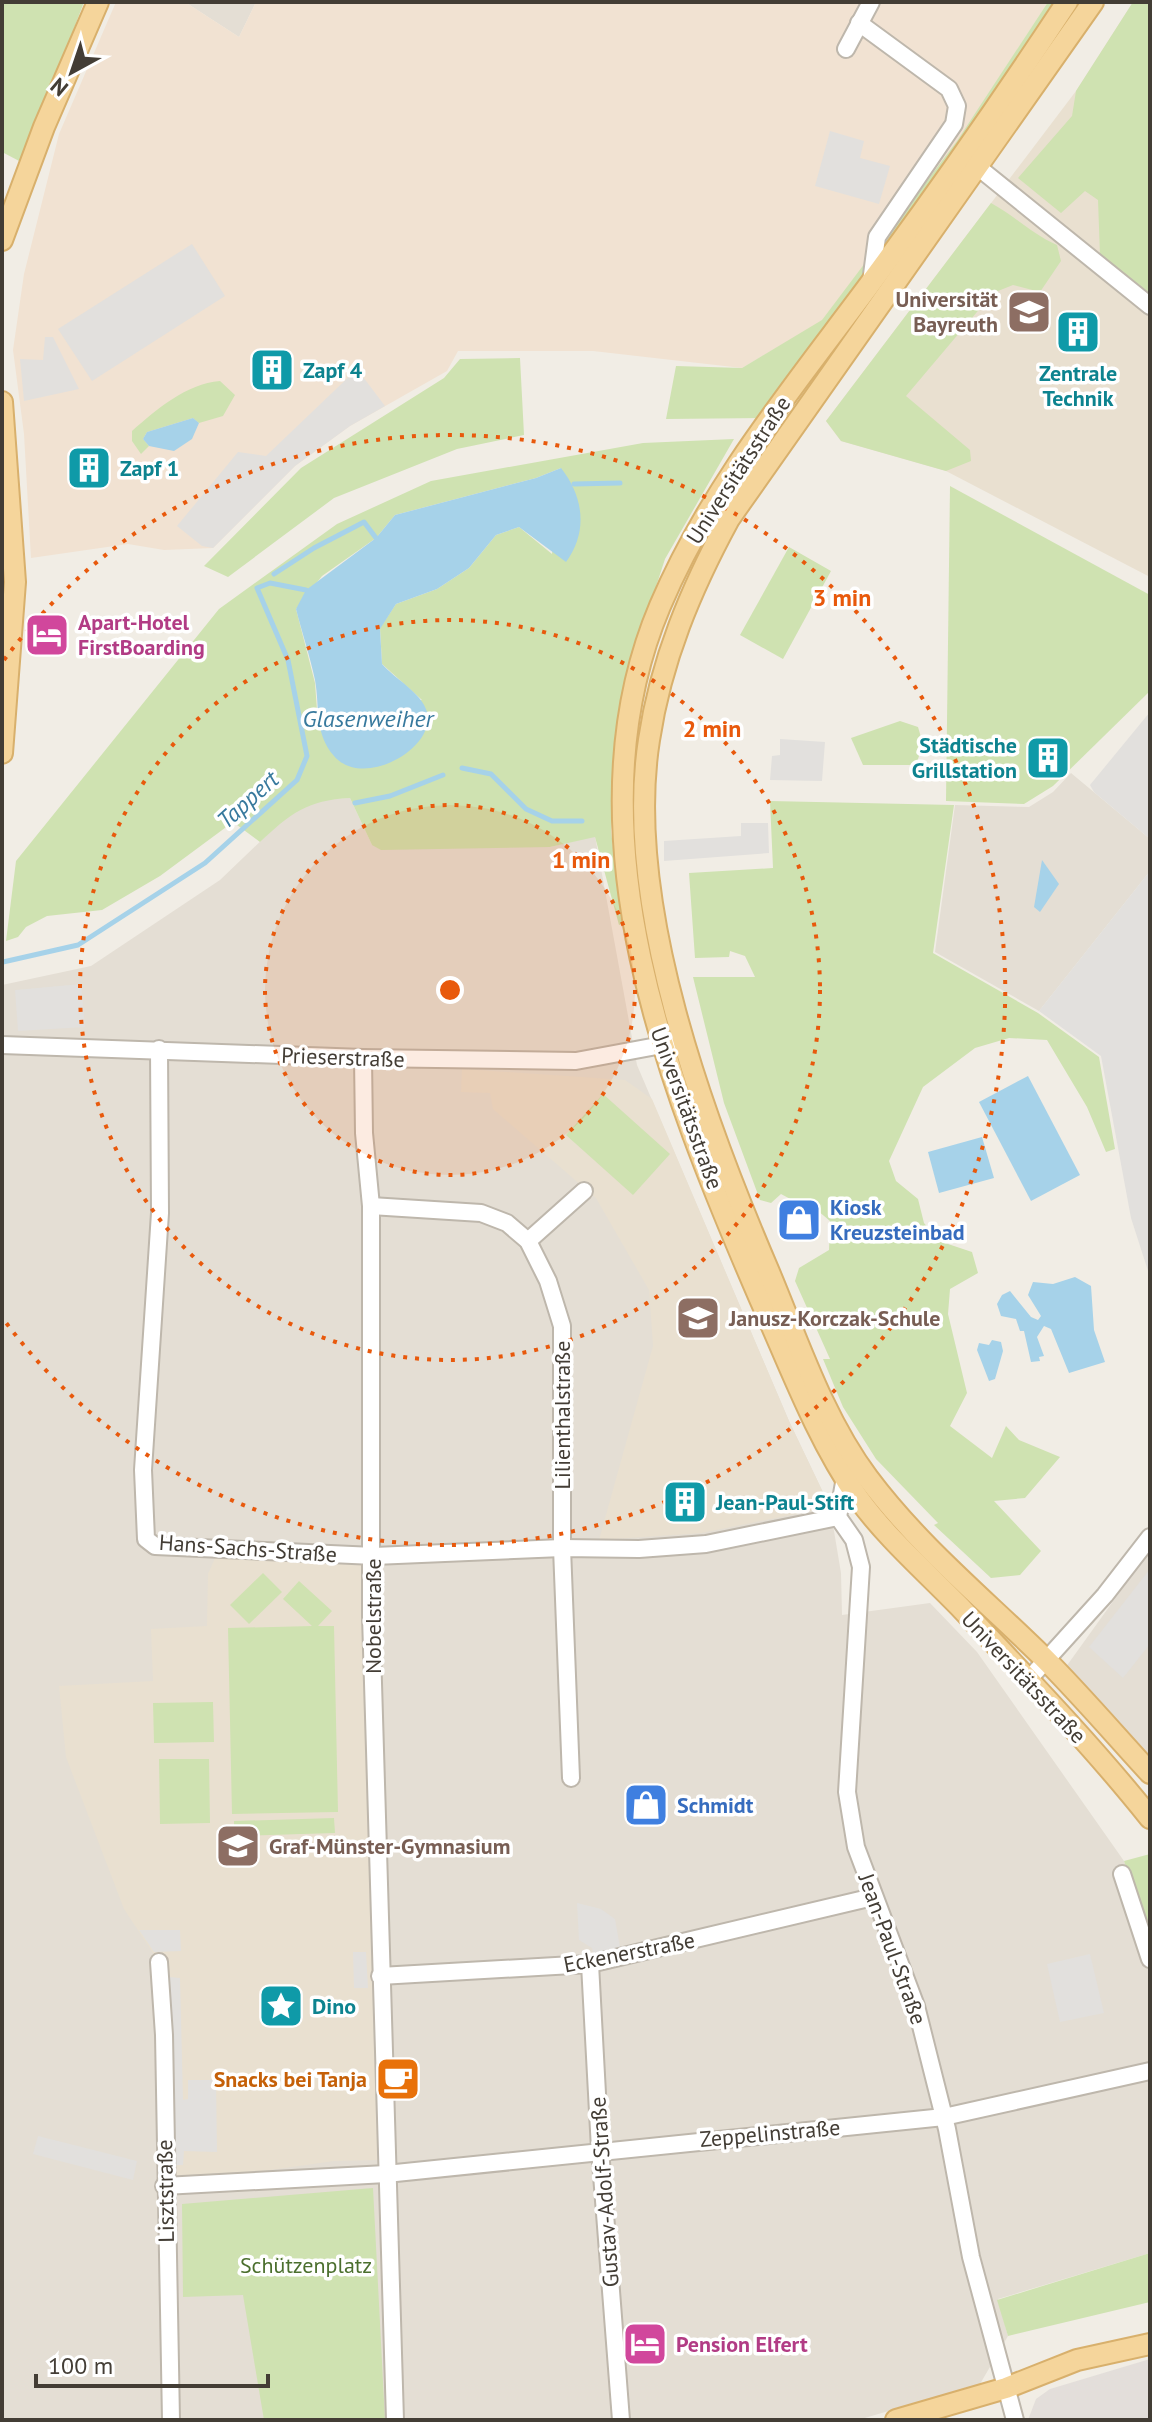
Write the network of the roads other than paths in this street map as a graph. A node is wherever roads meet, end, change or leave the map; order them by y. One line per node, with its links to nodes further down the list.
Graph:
1 (98, 2): 8 (main road)
2 (871, 2): 5 (street)
3 (1067, 2): 9 (main road, Universitätsstraße)
4 (1093, 2): 7 (main road, Universitätsstraße)
5 (859, 23): 6 (street); 9 (street)
6 (846, 49)
7 (979, 168): 10 (street); 13 (main road, Universitätsstraße)
8 (2, 240)
9 (871, 282): 15 (main road, Universitätsstraße)
10 (1150, 306)
11 (2, 402): 12 (main road)
12 (2, 753)
13 (682, 1040): 15 (street, Prieserstraße); 26 (main road, Universitätsstraße)
14 (2, 1045): 16 (street, Prieserstraße)
15 (661, 1046): 17 (street, Prieserstraße); 21 (main road, Universitätsstraße)
16 (159, 1049): 17 (street, Prieserstraße); 25 (street, Hans-Sachs-Straße)
17 (363, 1058): 19 (street, Nobelstraße)
18 (584, 1191): 20 (street)
19 (371, 1206): 20 (street, Lilienthalstraße); 25 (street, Nobelstraße)
20 (528, 1241): 24 (street, Lilienthalstraße)
21 (845, 1477): 22 (street); 27 (main road, Universitätsstraße)
22 (838, 1517): 24 (street, Hans-Sachs-Straße); 32 (street, Jean-Paul-Straße)
23 (1150, 1537): 26 (street)
24 (562, 1548): 25 (street, Hans-Sachs-Straße); 29 (street)
25 (374, 1556): 36 (street, Nobelstraße)
26 (1047, 1661): 27 (street); 28 (main road, Universitätsstraße)
27 (1029, 1679): 30 (main road, Universitätsstraße)
28 (1150, 1773)
29 (571, 1778)
30 (1150, 1818)
31 (1122, 1874): 33 (street)
32 (873, 1897): 35 (street, Eckenerstraße); 38 (street, Jean-Paul-Straße)
33 (1150, 1959)
34 (159, 1962): 41 (street, Lisztstraße)
35 (590, 1964): 36 (street, Eckenerstraße); 39 (street, Gustav-Adolf-Straße)
36 (380, 1976): 40 (street, Nobelstraße)
37 (1150, 2071): 38 (street, Zeppelinstraße)
38 (944, 2117): 39 (street, Zeppelinstraße); 45 (street, Jean-Paul-Straße)
39 (600, 2149): 40 (street, Zeppelinstraße); 48 (street, Gustav-Adolf-Straße)
40 (386, 2174): 41 (street); 47 (street)
41 (164, 2186): 46 (street, Lisztstraße)
42 (1150, 2335): 44 (main road)
43 (1150, 2344): 44 (main road)
44 (1128, 2347): 45 (main road)
45 (1006, 2388): 49 (main road); 50 (street, Jean-Paul-Straße)
46 (171, 2420)
47 (395, 2420)
48 (621, 2420)
49 (896, 2420)
50 (1015, 2420)

